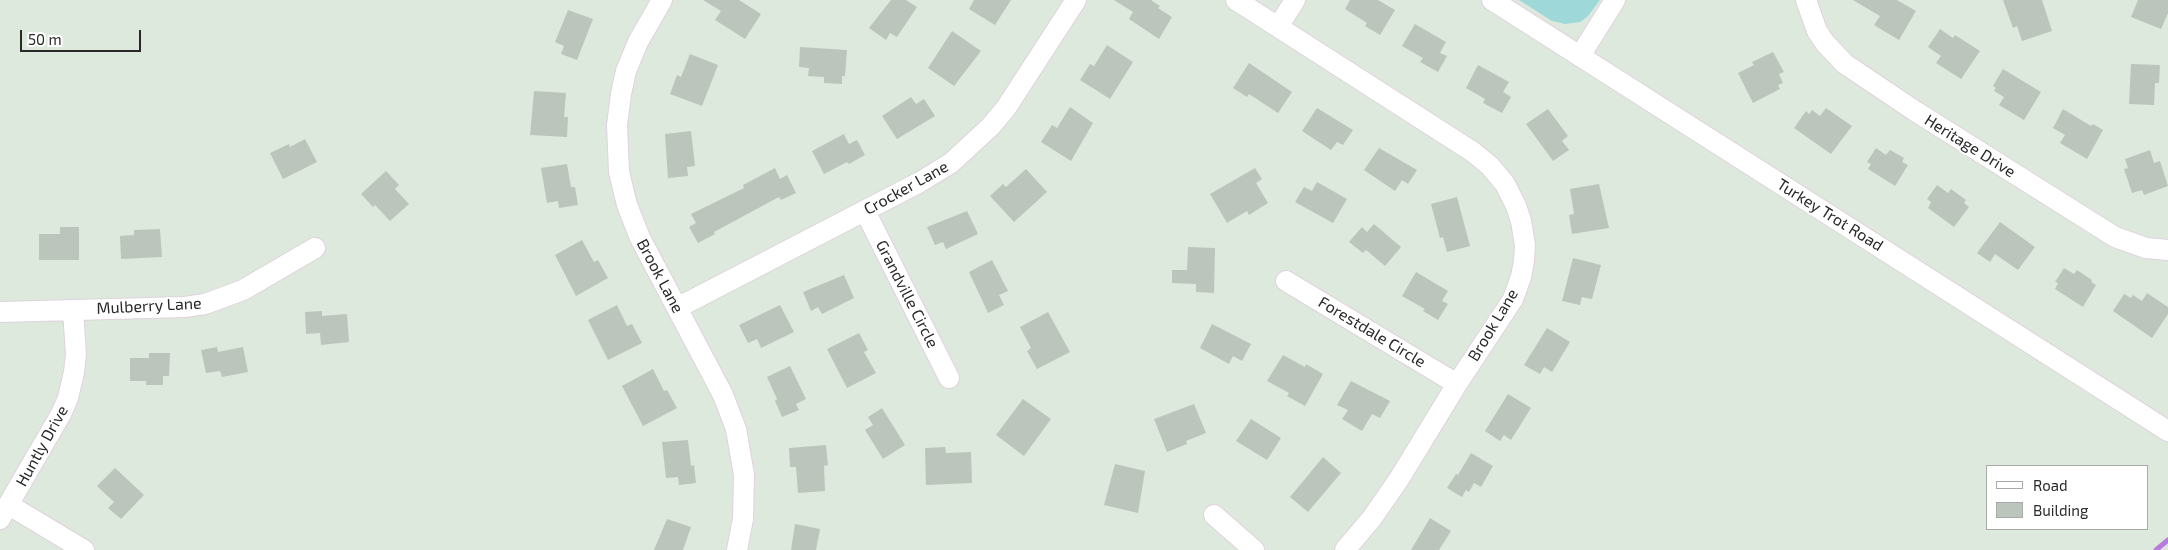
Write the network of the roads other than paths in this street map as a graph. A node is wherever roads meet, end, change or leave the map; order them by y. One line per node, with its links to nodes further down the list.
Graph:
1 (662, 0): 14 (street, Brook Lane)
2 (1076, 0): 10 (street, Crocker Lane)
3 (1236, 0): 8 (street, Brook Lane)
4 (1295, 0): 8 (street)
5 (1492, 0): 9 (street, Turkey Trot Road)
6 (1615, 0): 9 (street)
7 (1806, 0): 12 (street, Heritage Drive)
8 (1278, 27): 18 (street, Brook Lane)
9 (1580, 56): 19 (street, Turkey Trot Road)
10 (865, 211): 14 (street, Crocker Lane); 17 (street, Grandville Circle)
11 (315, 248): 15 (street, Mulberry Lane)
12 (2168, 250)
13 (1286, 281): 18 (street, Forestdale Circle)
14 (678, 308): 23 (street, Brook Lane)
15 (73, 310): 16 (street, Mulberry Lane); 20 (street, Huntly Drive)
16 (0, 312)
17 (949, 378)
18 (1458, 384): 25 (street, Brook Lane)
19 (2168, 430)
20 (4, 512): 22 (street)
21 (1214, 515): 24 (street)
22 (84, 550)
23 (737, 550)
24 (1254, 550)
25 (1345, 550)

